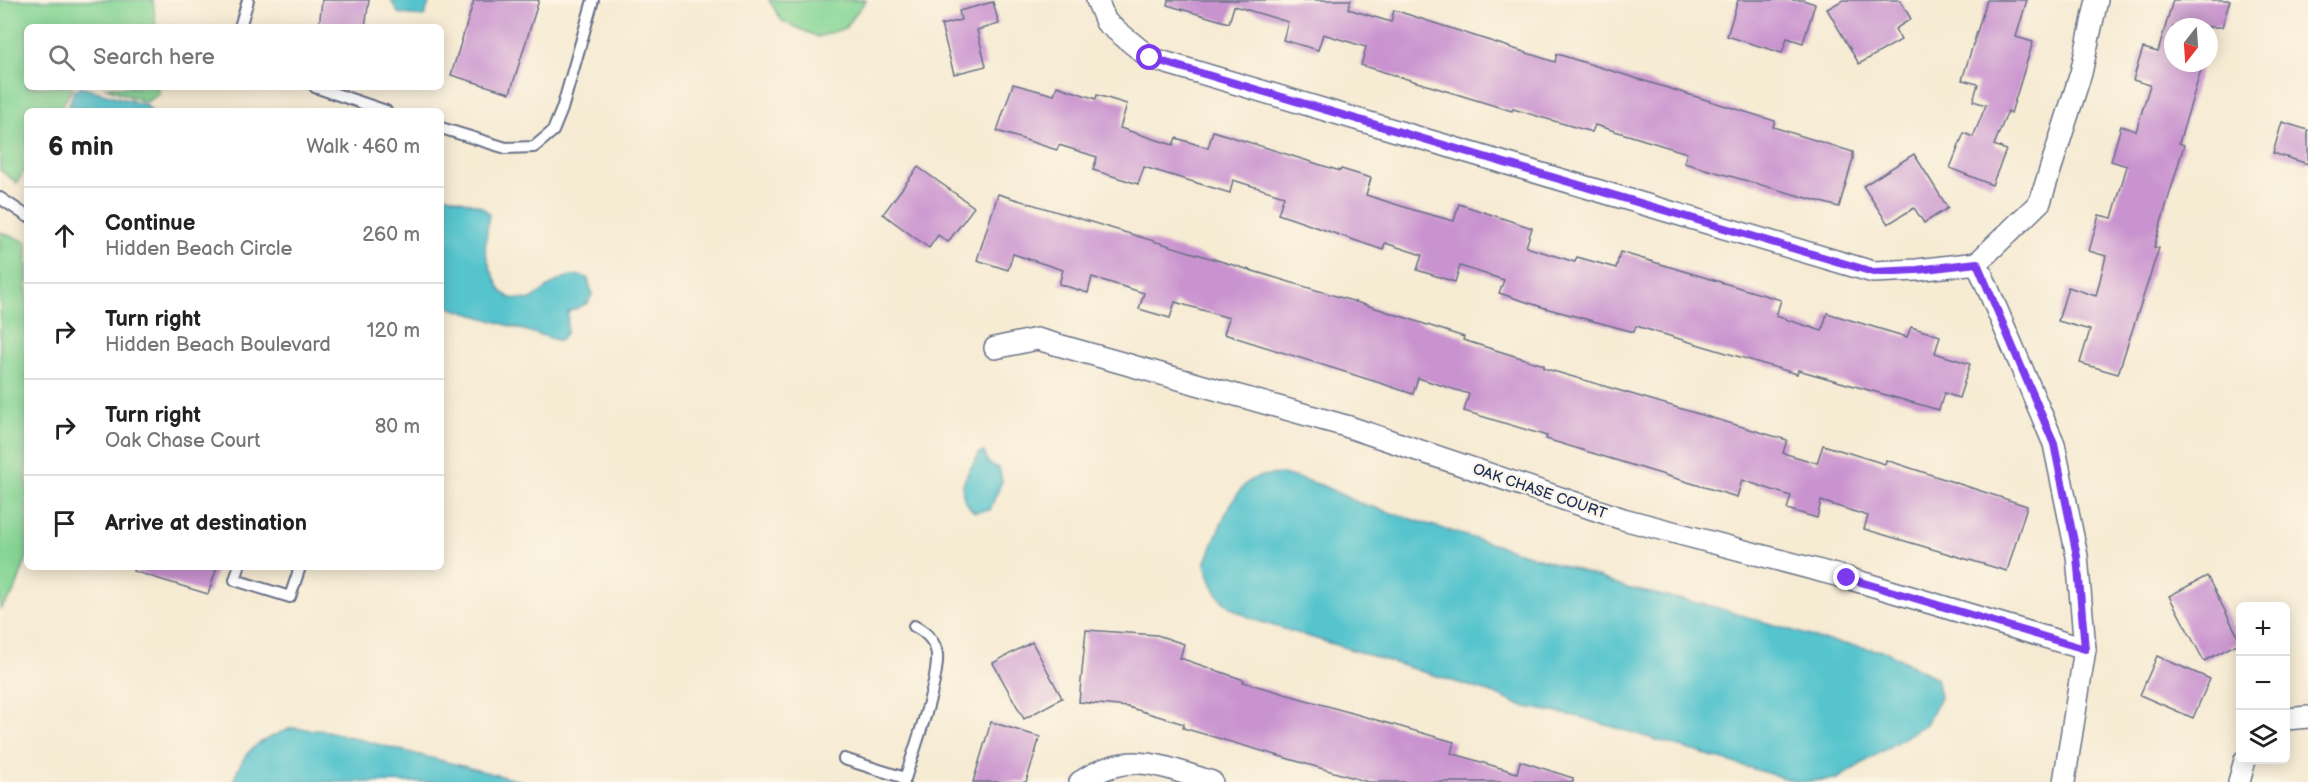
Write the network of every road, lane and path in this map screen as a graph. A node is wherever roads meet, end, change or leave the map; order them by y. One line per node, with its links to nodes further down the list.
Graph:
1 (248, 0): 5 (lane)
2 (593, 0): 8 (lane)
3 (1097, 0): 11 (street)
4 (2097, 0): 11 (street)
5 (241, 24)
6 (321, 90): 7 (lane)
7 (352, 106)
8 (444, 129)
9 (0, 198): 10 (lane)
10 (24, 214)
11 (1977, 263): 16 (street)
12 (995, 348): 16 (street, OAK CHASE COURT)
13 (238, 570): 14 (lane)
14 (299, 570)
15 (914, 626): 22 (lane)
16 (2085, 649): 24 (street)
17 (2308, 717): 18 (street)
18 (2290, 719)
19 (844, 759): 22 (lane)
20 (2243, 764): 25 (street)
21 (1088, 777): 23 (street)
22 (904, 780)
23 (1212, 782)
24 (2064, 782)
25 (2238, 782)

